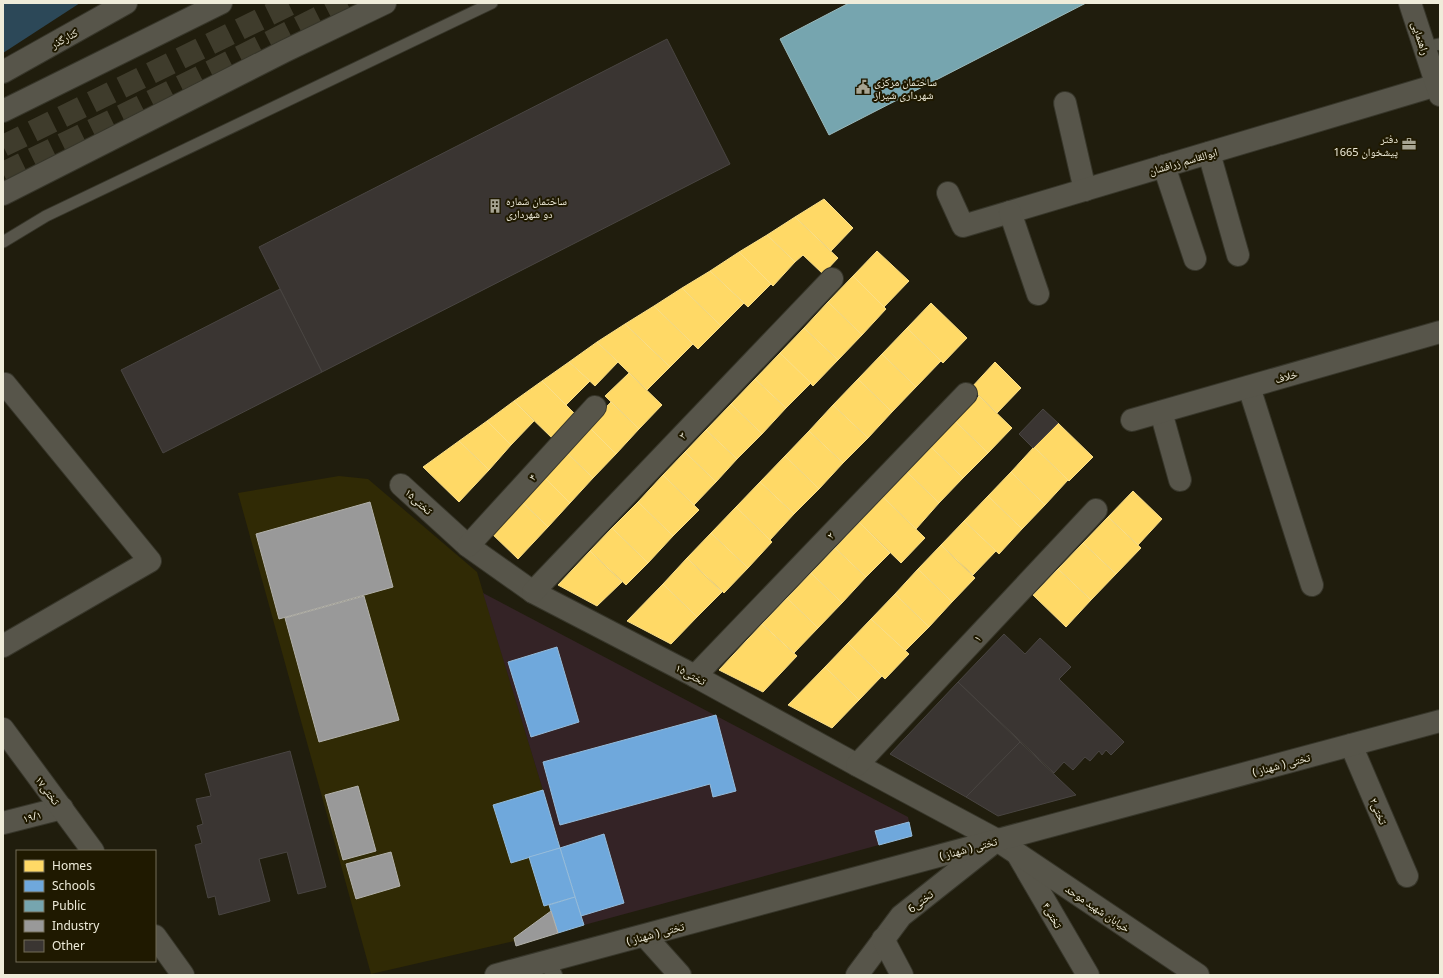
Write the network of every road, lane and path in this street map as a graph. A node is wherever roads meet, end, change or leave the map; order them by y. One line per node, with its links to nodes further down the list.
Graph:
1 (126, 3): 7 (street, کنارگذر)
2 (222, 3): 10 (street)
3 (386, 3): 15 (street)
4 (492, 3): 17 (lane)
5 (1410, 3): 6 (street, راهنمایی)
6 (1432, 46): 8 (street, راهنمایی)
7 (3, 72)
8 (1438, 90): 11 (street, ابوالقاسم زرافشان)
9 (1065, 103): 13 (street)
10 (3, 111)
11 (1209, 153): 12 (street, ابوالقاسم زرافشان); 18 (street)
12 (1164, 166): 13 (street, ابوالقاسم زرافشان); 19 (street)
13 (1085, 190): 16 (street, ابوالقاسم زرافشان)
14 (948, 193): 16 (street, ابوالقاسم زرافشان)
15 (3, 194)
16 (1010, 212): 21 (street)
17 (3, 242)
18 (1238, 255)
19 (1195, 260)
20 (832, 279): 34 (street, ۳)
21 (1038, 294)
22 (1440, 332): 24 (street, خلاف)
23 (5, 384): 35 (street)
24 (1249, 387): 27 (street, خلاف); 33 (street)
25 (966, 394): 36 (street, ۲)
26 (595, 407): 32 (street, ۴)
27 (1161, 412): 28 (street, خلاف); 29 (street)
28 (1132, 420)
29 (1180, 480)
30 (401, 485): 32 (street, تختی۱۵)
31 (1096, 510): 40 (street, ۱)
32 (468, 546): 34 (street, تختی۱۵)
33 (1312, 585)
34 (533, 592): 36 (street, تختی۱۵)
35 (3, 646)
36 (695, 676): 40 (street, تختی۱۵)
37 (1440, 721): 39 (street, تختی ( شهناز ))
38 (3, 729): 41 (street, تختی۱۷)
39 (1351, 745): 43 (street, تختی ( شهناز )); 46 (street, تختی۲)
40 (857, 766): 43 (street, تختی۱۵)
41 (62, 808): 42 (street, ۱۹/۱); 44 (street, تختی۱۷)
42 (3, 823)
43 (997, 840): 45 (street, خیابان شهید موحد); 47 (street, تختی ( شهناز )); 49 (street, 6تختی)
44 (92, 850)
45 (1018, 854): 56 (street, تختی۴); 57 (street, خیابان شهید موحد)
46 (1407, 876)
47 (645, 936): 50 (street, تختی ( شهناز )); 53 (street)
48 (156, 937): 51 (street)
49 (883, 939): 54 (street, 6تختی); 55 (street)
50 (551, 968): 52 (street, تختی ( شهناز ))
51 (183, 975)
52 (496, 975)
53 (680, 975)
54 (856, 975)
55 (902, 975)
56 (1088, 975)
57 (1198, 975)

